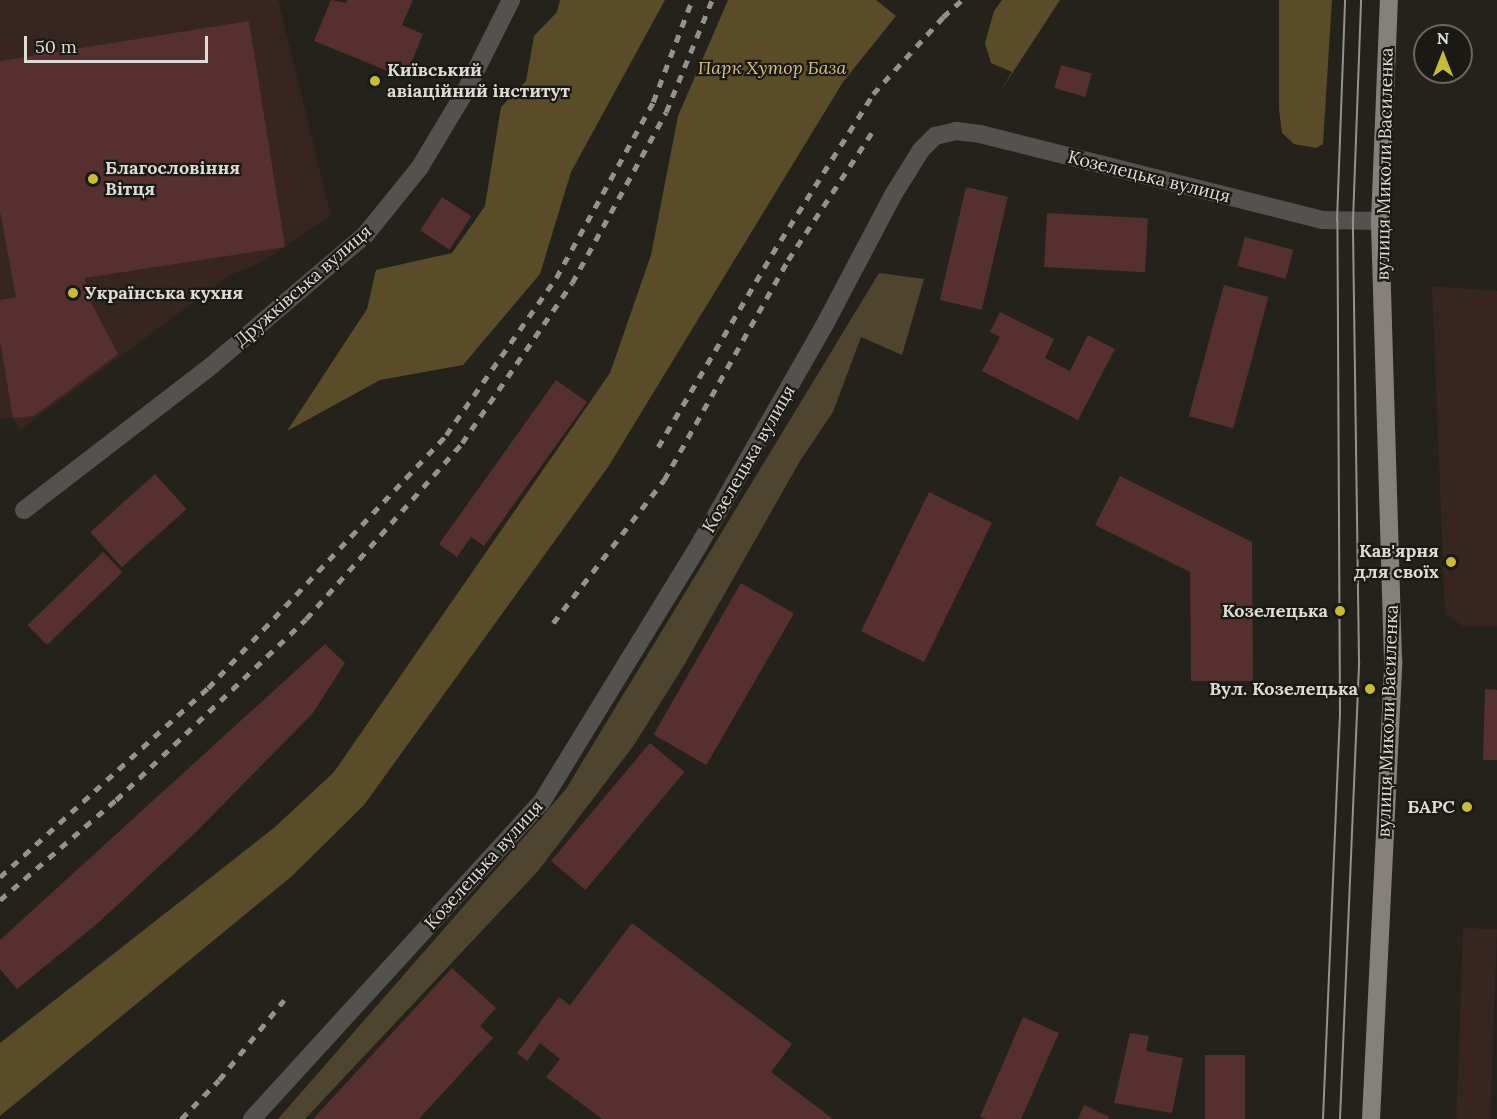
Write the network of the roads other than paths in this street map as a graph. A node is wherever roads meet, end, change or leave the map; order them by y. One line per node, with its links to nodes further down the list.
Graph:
1 (511, 0): 4 (street, Дружківська вулиця)
2 (1389, 0): 3 (main road, вулиця Миколи Василенка)
3 (1380, 221): 5 (street, Козелецька вулиця); 6 (main road, вулиця Миколи Василенка)
4 (24, 510)
5 (252, 1119)
6 (1371, 1119)

